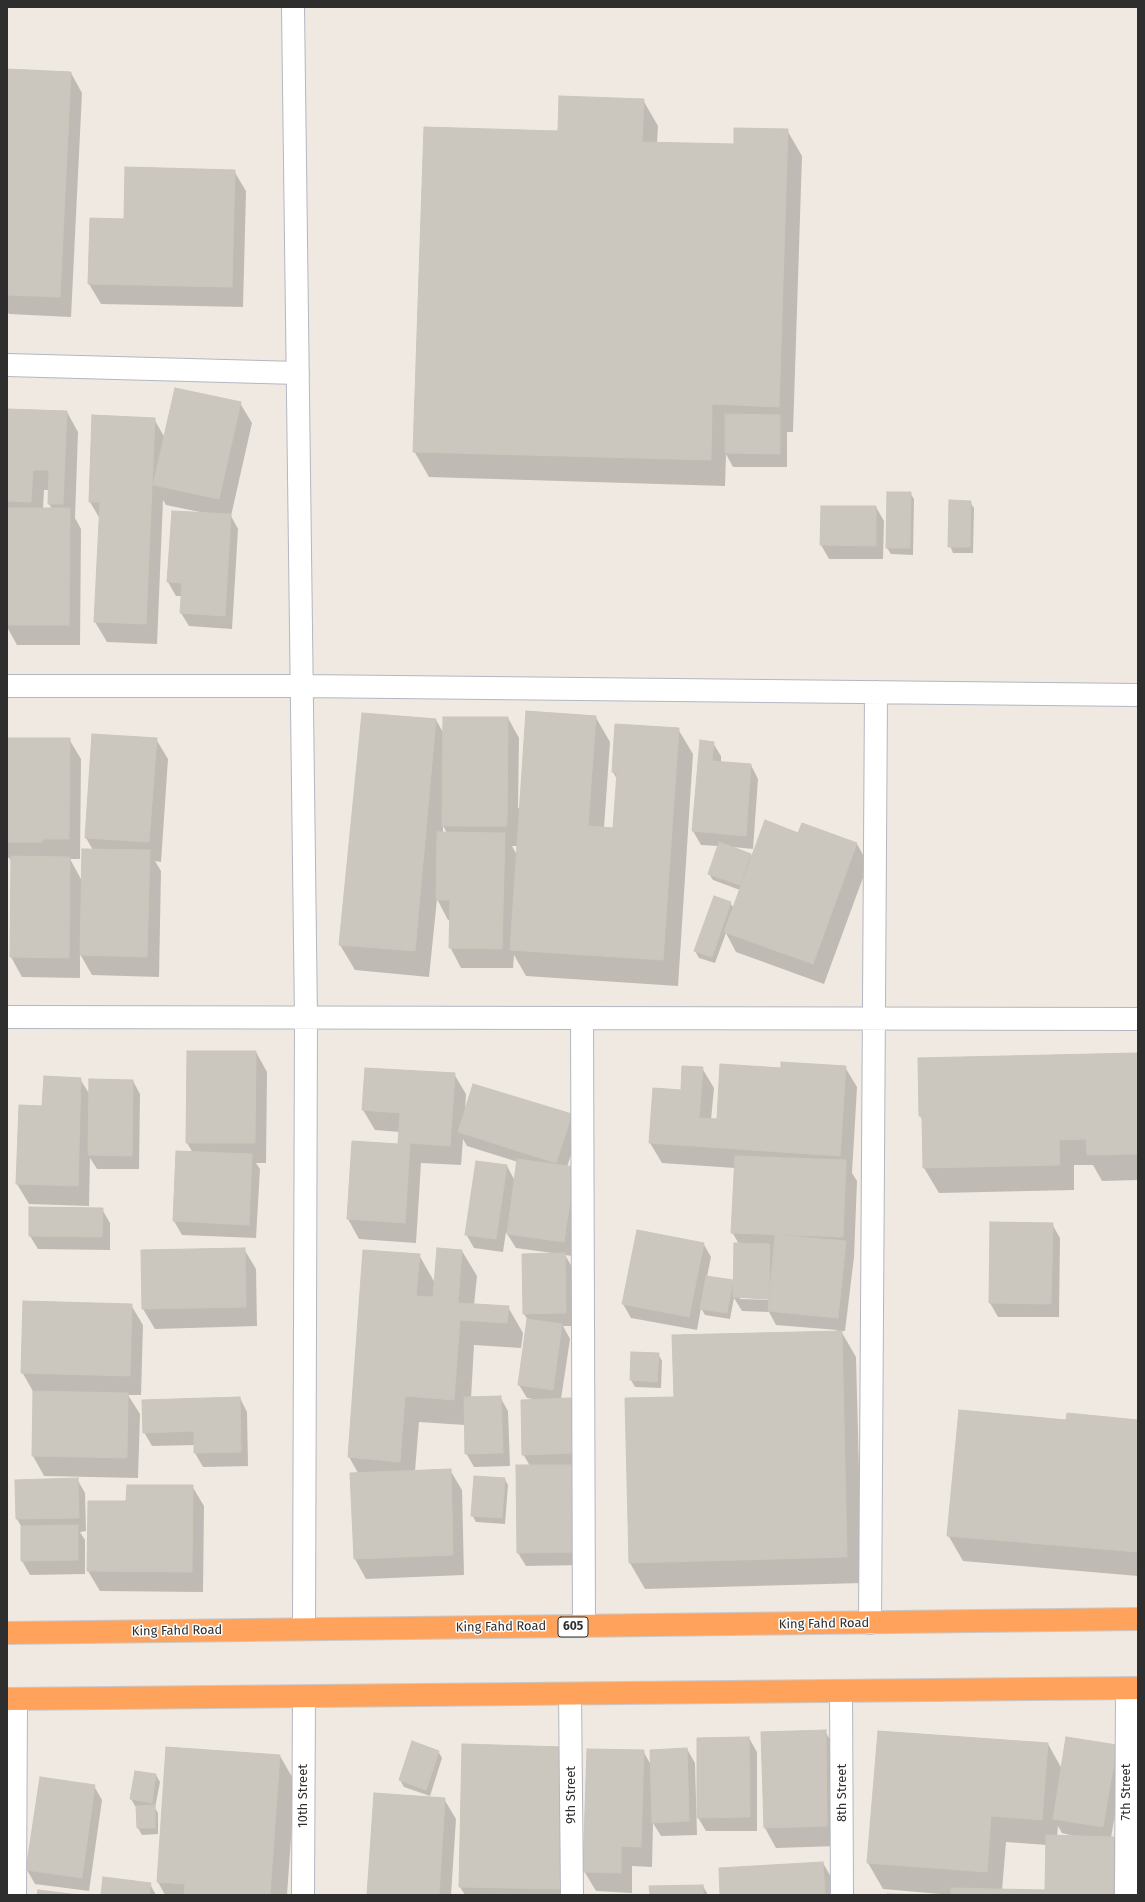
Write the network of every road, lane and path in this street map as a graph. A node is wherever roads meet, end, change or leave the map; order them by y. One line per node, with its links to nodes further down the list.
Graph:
1 (293, 7): 3 (street)
2 (7, 365): 3 (street)
3 (298, 373): 5 (street)
4 (7, 686): 5 (street)
5 (302, 686): 6 (street); 9 (street)
6 (876, 692): 7 (street); 11 (street)
7 (1138, 695)
8 (7, 1017): 9 (street)
9 (306, 1018): 10 (street); 16 (street)
10 (582, 1018): 11 (street); 15 (street)
11 (874, 1018): 12 (street); 14 (street)
12 (1138, 1019)
13 (1138, 1619): 14 (highway, King Fahd Road / 605)
14 (870, 1623): 15 (highway, King Fahd Road / 605)
15 (584, 1626): 16 (highway, King Fahd Road / 605)
16 (304, 1629): 17 (highway, King Fahd Road / 605)
17 (7, 1633)
18 (1132, 1688): 19 (highway); 27 (street, 7th Street)
19 (841, 1691): 20 (highway); 26 (street, 8th Street)
20 (570, 1694): 21 (highway); 25 (street, 9th Street)
21 (304, 1697): 22 (highway); 24 (street, 10th Street)
22 (11, 1699): 23 (street)
23 (15, 1895)
24 (303, 1895)
25 (572, 1895)
26 (842, 1895)
27 (1126, 1895)

